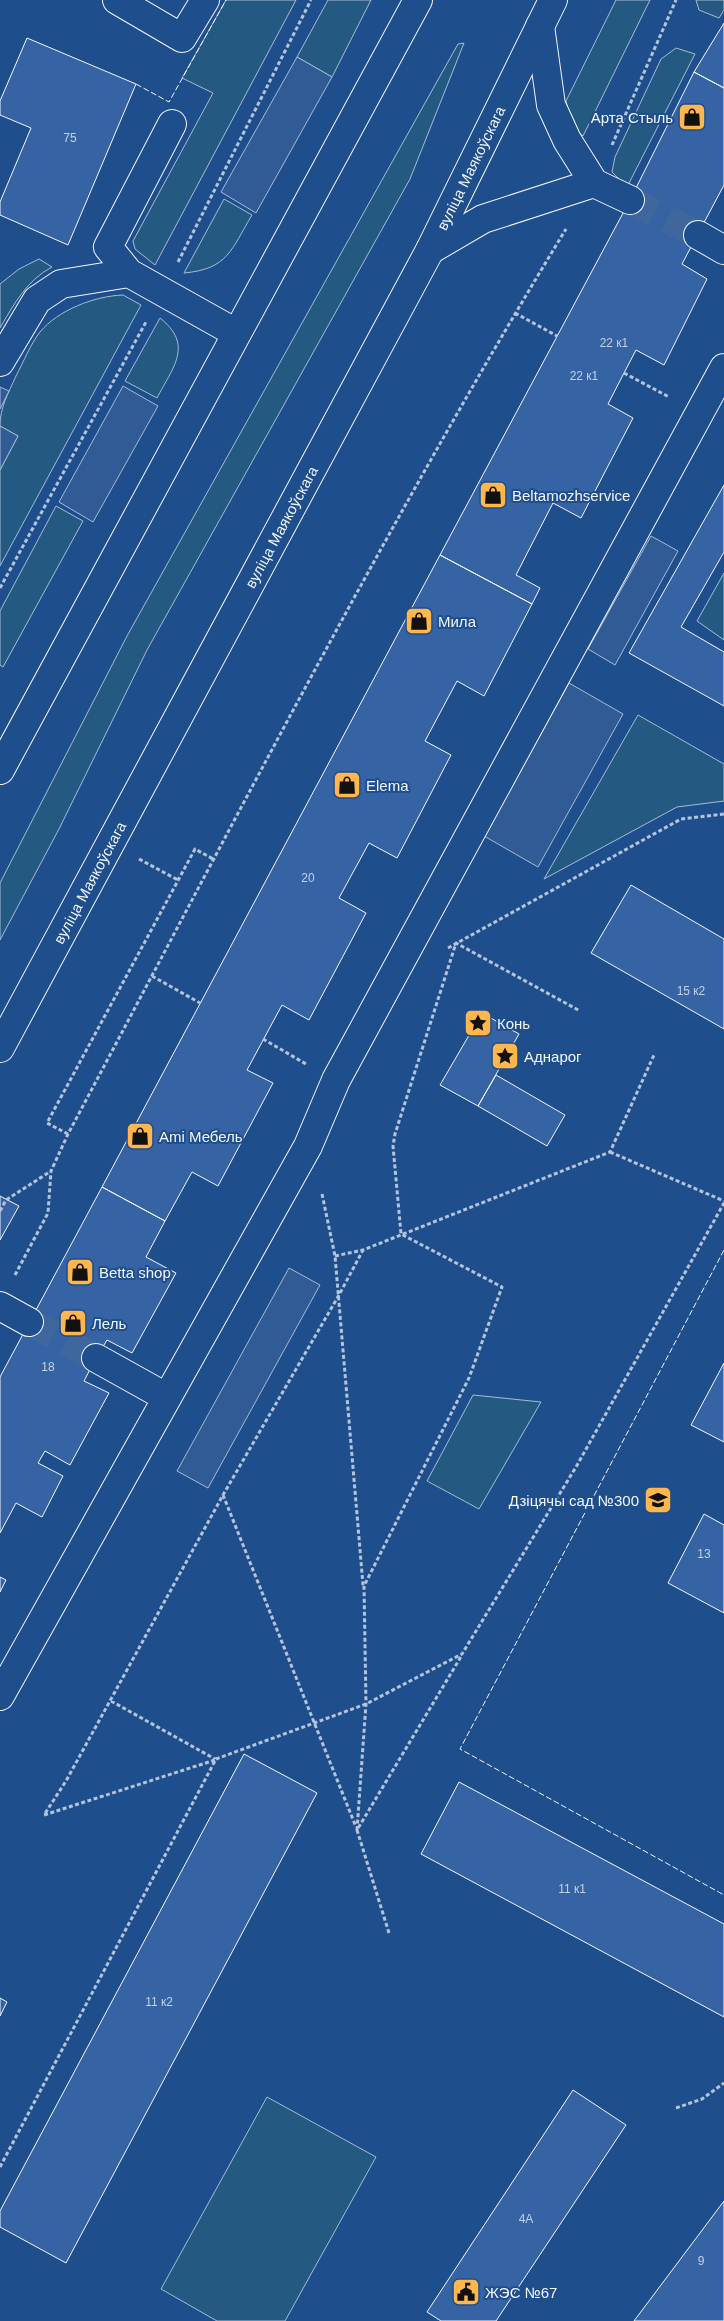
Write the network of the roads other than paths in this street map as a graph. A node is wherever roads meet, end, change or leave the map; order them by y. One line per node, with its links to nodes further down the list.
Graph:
1 (117, 0): 2 (main road)
2 (204, 0)
3 (418, 0): 13 (main road)
4 (553, 0): 5 (main road, вуліца Маякоўскага)
5 (540, 26): 7 (main road); 10 (main road, вуліца Маякоўскага)
6 (172, 124): 12 (main road)
7 (594, 183): 8 (main road); 10 (main road)
8 (630, 200)
9 (698, 235): 11 (main road)
10 (430, 250): 17 (main road, вуліца Маякоўскага)
11 (724, 250)
12 (129, 273): 13 (main road); 14 (main road)
13 (236, 333): 16 (main road)
14 (0, 362)
15 (724, 368): 21 (main road)
16 (0, 770)
17 (0, 1048)
18 (5, 1294): 19 (main road)
19 (29, 1322)
20 (96, 1358): 21 (main road)
21 (166, 1397): 22 (main road)
22 (0, 1696)

